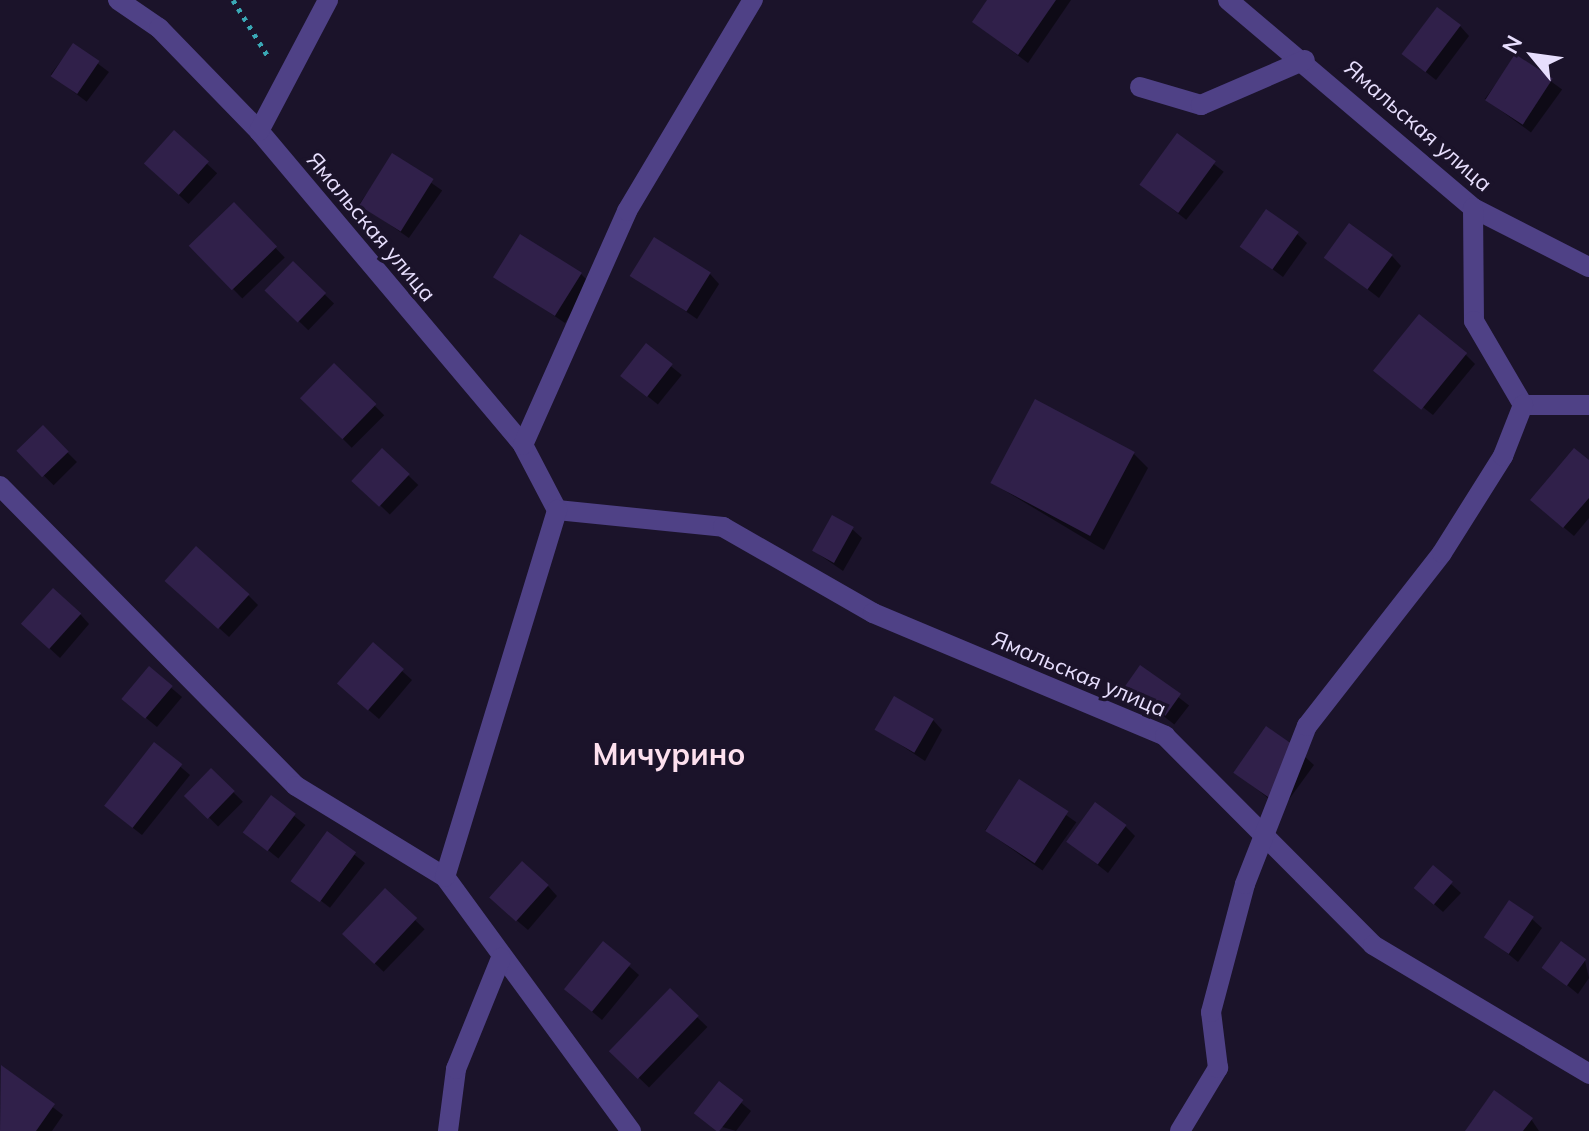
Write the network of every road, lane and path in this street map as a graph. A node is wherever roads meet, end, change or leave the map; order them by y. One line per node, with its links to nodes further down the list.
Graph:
1 (118, 0): 9 (street, Ямальская улица)
2 (233, 0): 7 (path)
3 (328, 0): 7 (street)
4 (753, 0): 14 (street)
5 (1228, 0): 6 (street, Ямальская улица)
6 (1305, 60): 8 (street); 10 (street, Ямальская улица)
7 (285, 83): 9 (street)
8 (1140, 87)
9 (259, 131): 14 (street, Ямальская улица)
10 (1473, 208): 11 (street, Ямальская улица); 12 (street)
11 (1588, 264)
12 (1523, 405): 13 (street); 17 (street)
13 (1589, 405)
14 (523, 445): 16 (street, Ямальская улица)
15 (0, 486): 18 (street)
16 (557, 510): 17 (street, Ямальская улица); 18 (street)
17 (1264, 831): 20 (street, Ямальская улица); 23 (street)
18 (445, 877): 19 (street)
19 (501, 958): 21 (street); 22 (street)
20 (1589, 1074)
21 (448, 1131)
22 (631, 1131)
23 (1180, 1131)

